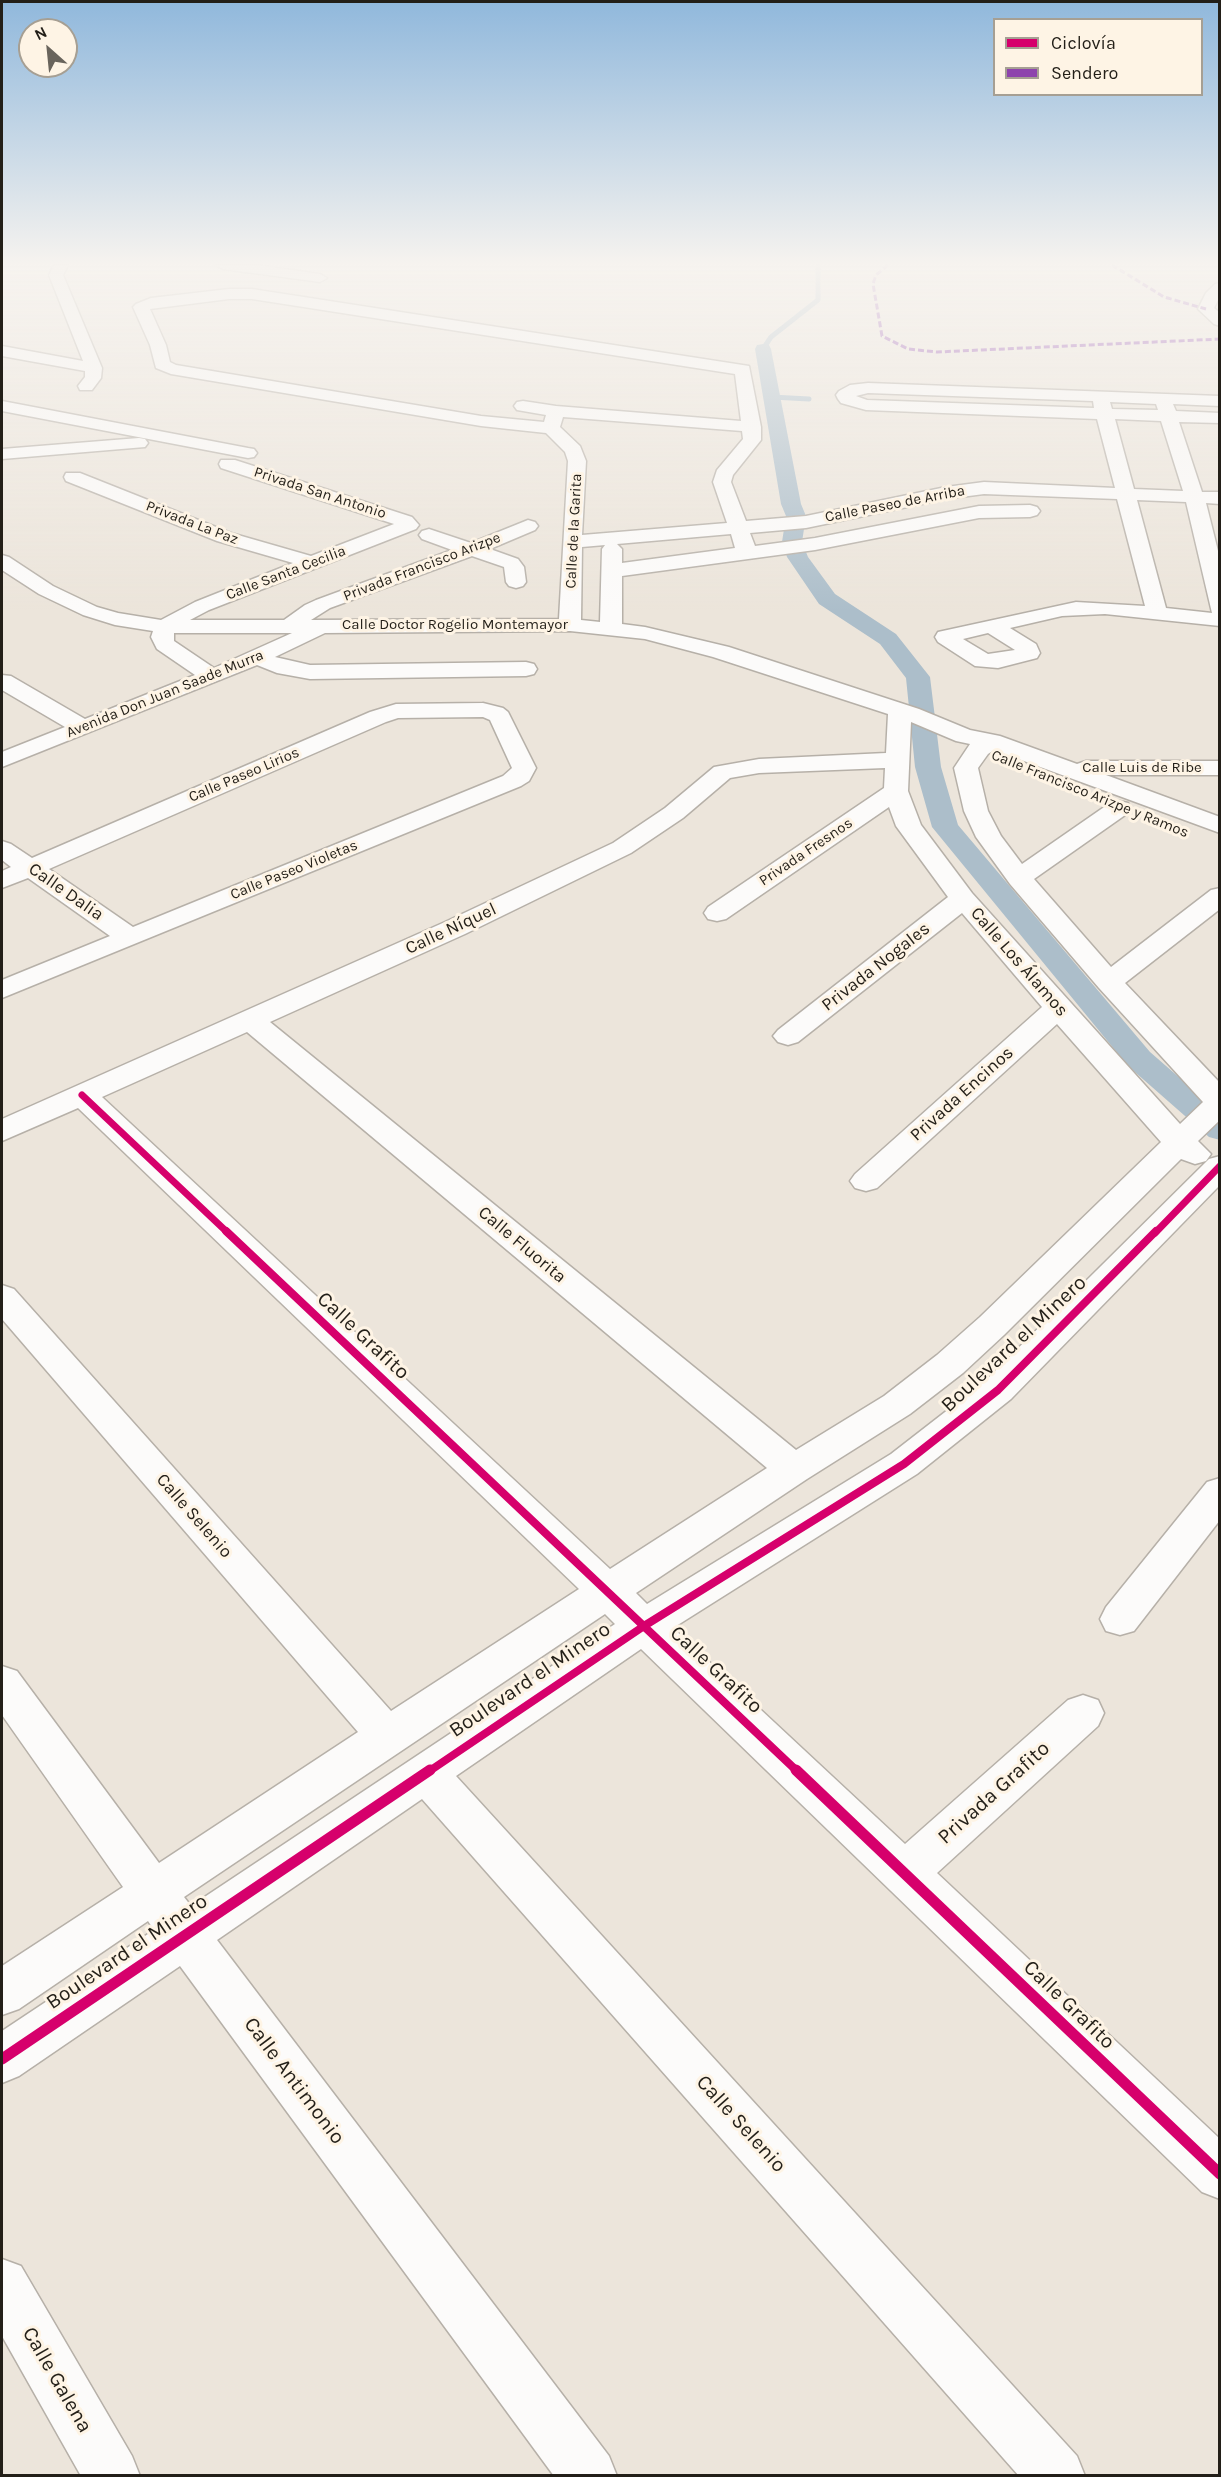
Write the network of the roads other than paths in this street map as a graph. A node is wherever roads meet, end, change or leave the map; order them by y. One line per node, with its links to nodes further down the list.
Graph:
1 (91, 381): 4 (street)
2 (240, 381): 11 (street)
3 (745, 381): 12 (street)
4 (86, 386)
5 (1220, 401): 9 (street)
6 (509, 404): 11 (street)
7 (2, 406): 13 (street)
8 (1103, 406): 8 (street); 9 (street); 18 (street)
9 (1166, 407): 10 (street); 19 (street)
10 (1220, 418)
11 (553, 420): 12 (street); 32 (street, Calle de la Garita)
12 (752, 427): 29 (street)
13 (180, 440): 14 (street); 15 (street)
14 (248, 453)
15 (2, 454)
16 (228, 464): 27 (street, Privada San Antonio)
17 (73, 477): 36 (street, Privada La Paz)
18 (1128, 495): 19 (street, Calle Paseo de Arriba); 23 (street); 29 (street, Calle Paseo de Arriba)
19 (1193, 497): 20 (street, Calle Paseo de Arriba); 26 (street)
20 (1220, 498)
21 (1050, 512): 34 (street, Calle Paseo de Arriba)
22 (1108, 515): 23 (street)
23 (1131, 516): 24 (street); 40 (street)
24 (1155, 517)
25 (1178, 518): 26 (street)
26 (1210, 520): 39 (street)
27 (409, 525): 36 (street, Calle Santa Cecilia)
28 (528, 526): 33 (street, Privada Francisco Arizpe)
29 (739, 528): 31 (street, Calle Paseo de Arriba); 34 (street)
30 (429, 535): 33 (street)
31 (612, 540): 32 (street, Calle Paseo de Arriba); 37 (street)
32 (572, 542): 44 (street, Calle de la Garita)
33 (470, 550): 38 (street); 41 (street, Privada Francisco Arizpe)
34 (747, 553): 37 (street, Calle Paseo de Arriba)
35 (2, 561): 46 (street, Calle Doctor Rogelio Montemayor)
36 (313, 563): 46 (street, Calle Santa Cecilia)
37 (611, 571): 47 (street)
38 (516, 582)
39 (1220, 609)
40 (1157, 613): 42 (street); 45 (street)
41 (322, 616): 43 (street, Calle Doctor Rogelio Montemayor); 44 (street, Calle Doctor Rogelio Montemayor); 48 (street, Avenida Don Juan Saade Murra)
42 (1220, 620)
43 (206, 626): 46 (street, Calle Doctor Rogelio Montemayor); 49 (street)
44 (570, 626): 47 (street, Calle Doctor Rogelio Montemayor)
45 (992, 626): 45 (street)
46 (165, 627): 51 (street)
47 (611, 629): 53 (street, Calle Doctor Rogelio Montemayor)
48 (257, 658): 49 (street, Avenida Don Juan Saade Murra); 50 (street)
49 (236, 667): 51 (street, Avenida Don Juan Saade Murra)
50 (526, 669)
51 (211, 676): 55 (street, Avenida Don Juan Saade Murra)
52 (3, 681): 55 (street)
53 (906, 712): 56 (street, Calle Francisco Arizpe y Ramos); 58 (street, Calle Los Álamos)
54 (495, 713): 66 (street, Calle Paseo Lirios); 72 (street, Calle Paseo Violetas)
55 (82, 727): 57 (street, Avenida Don Juan Saade Murra)
56 (979, 742): 59 (street, Calle Francisco Arizpe y Ramos); 62 (street, Calle Francisco Arizpe y Ramos); 67 (street, Calle Los Álamos)
57 (2, 760)
58 (898, 760): 61 (street, Calle Los Álamos); 76 (street, Calle Níquel)
59 (1064, 768): 60 (street, Calle Luis de Ribe); 63 (street, Calle Francisco Arizpe y Ramos)
60 (1220, 768)
61 (896, 791): 70 (street, Calle Los Álamos); 71 (street, Privada Fresnos)
62 (1119, 808): 64 (street, Calle Francisco Arizpe y Ramos); 67 (street)
63 (1220, 826)
64 (1220, 845)
65 (2, 849): 66 (street, Calle Dalia)
66 (30, 867): 68 (street, Calle Paseo Lirios); 72 (street, Calle Dalia)
67 (1019, 878): 73 (street, Calle Los Álamos)
68 (2, 880)
69 (1220, 896): 73 (street)
70 (963, 899): 75 (street, Calle Los Álamos); 77 (street, Privada Nogales)
71 (717, 913)
72 (129, 937): 74 (street, Calle Paseo Violetas)
73 (1109, 982): 79 (street, Calle Los Álamos)
74 (2, 990)
75 (1058, 1008): 79 (street, Calle Los Álamos); 82 (street, Privada Encinos)
76 (250, 1020): 78 (street, Calle Níquel); 84 (street, Calle Fluorita)
77 (788, 1036)
78 (82, 1095): 80 (street, Calle Níquel); 86 (street, Calle Grafito)
79 (1207, 1114): 81 (street, Calle Los Álamos); 84 (street, Boulevard el Minero)
80 (2, 1131)
81 (1218, 1170): 88 (street, Boulevard el Minero)
82 (866, 1180)
83 (2, 1297): 91 (street, Calle Selenio)
84 (794, 1469): 86 (street, Boulevard el Minero)
85 (1220, 1492): 87 (street)
86 (608, 1592): 88 (street, Calle Grafito); 91 (street, Boulevard el Minero)
87 (1120, 1619)
88 (644, 1626): 92 (street, Boulevard el Minero); 93 (street, Calle Grafito)
89 (2, 1683): 94 (street, Calle Antimonio)
90 (1083, 1713): 93 (street, Privada Grafito)
91 (387, 1736): 94 (street, Boulevard el Minero)
92 (425, 1772): 95 (street, Boulevard el Minero); 102 (street, Calle Selenio)
93 (905, 1873): 98 (street, Calle Grafito)
94 (154, 1891): 95 (street, Calle Antimonio); 96 (street, Boulevard el Minero)
95 (184, 1934): 97 (street, Boulevard el Minero); 101 (street, Calle Antimonio)
96 (2, 1993)
97 (2, 2059)
98 (1220, 2174)
99 (2, 2285): 100 (street, Calle Galena)
100 (112, 2475)
101 (589, 2475)
102 (1057, 2475)

